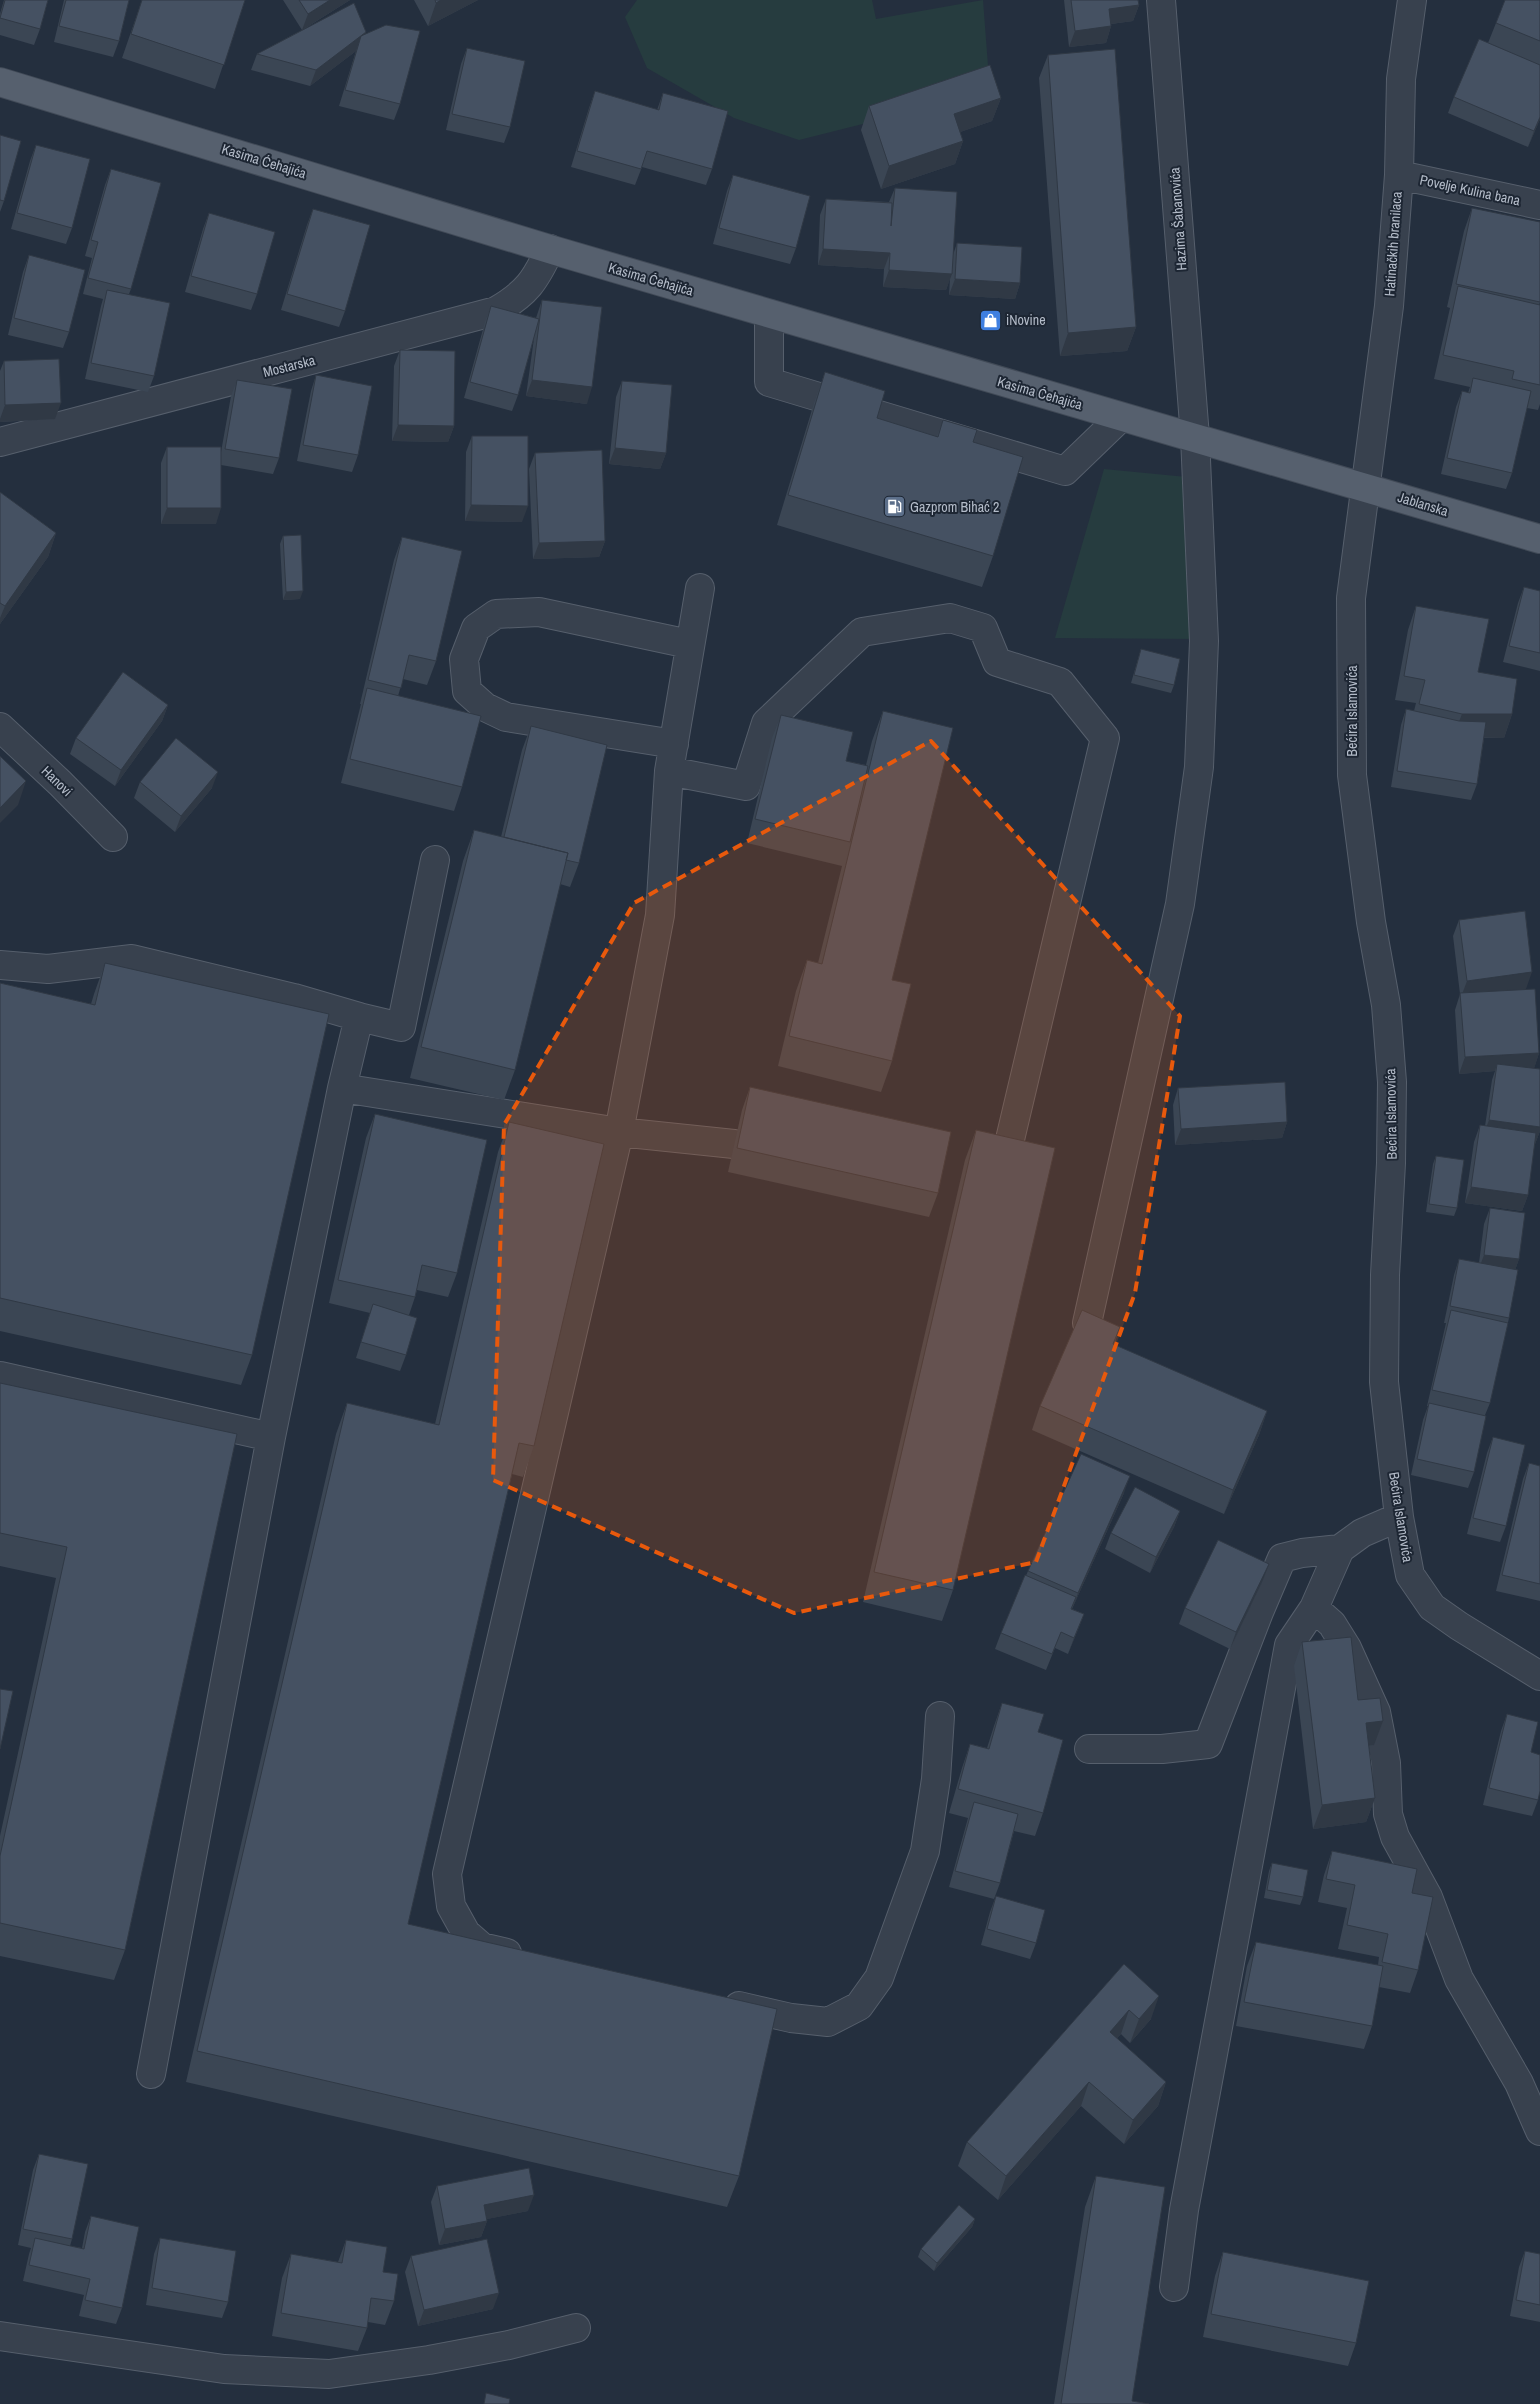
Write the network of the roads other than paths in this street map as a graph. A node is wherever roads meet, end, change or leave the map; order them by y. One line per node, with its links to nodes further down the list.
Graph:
1 (1160, 0): 9 (street, Hazima Šabanovića)
2 (1412, 0): 4 (street, Hatinačkih branilaca)
3 (0, 82): 6 (main road, Kasima Ćehajića)
4 (1399, 175): 5 (street, Povelje Kulina bana); 12 (street, Hatinačkih branilaca)
5 (1540, 205)
6 (550, 249): 7 (main road, Kasima Ćehajića); 10 (street, Mostarska)
7 (768, 314): 8 (main road, Kasima Ćehajića); 8 (street)
8 (1122, 417): 9 (main road, Kasima Ćehajića)
9 (1195, 437): 11 (main road, Kasima Ćehajića); 27 (street, Hazima Šabanovića)
10 (0, 442)
11 (1305, 468): 12 (main road, Jablanska)
12 (1365, 487): 13 (main road, Jablanska); 30 (street, Bećira Islamovića)
13 (1540, 539)
14 (700, 588): 15 (street)
15 (689, 644): 17 (street); 17 (street)
16 (0, 727): 19 (street, Hanovi)
17 (674, 744): 18 (street)
18 (669, 771): 24 (street); 26 (street)
19 (113, 838)
20 (435, 860): 22 (street)
21 (0, 965): 22 (street)
22 (359, 1017): 23 (street)
23 (342, 1088): 24 (street); 29 (street)
24 (619, 1132): 25 (street); 36 (street)
25 (734, 1144)
26 (1003, 1169)
27 (1086, 1323)
28 (0, 1376): 29 (street)
29 (272, 1437): 38 (street)
30 (1399, 1517): 31 (street); 33 (street, Bećira Islamovića)
31 (1340, 1549): 32 (street); 35 (street)
32 (1314, 1608): 39 (street); 40 (street)
33 (1540, 1676)
34 (940, 1716): 37 (street)
35 (1089, 1749)
36 (530, 1958)
37 (714, 2000)
38 (151, 2074)
39 (1540, 2131)
40 (1174, 2287)
41 (576, 2328): 42 (street)
42 (0, 2336)

